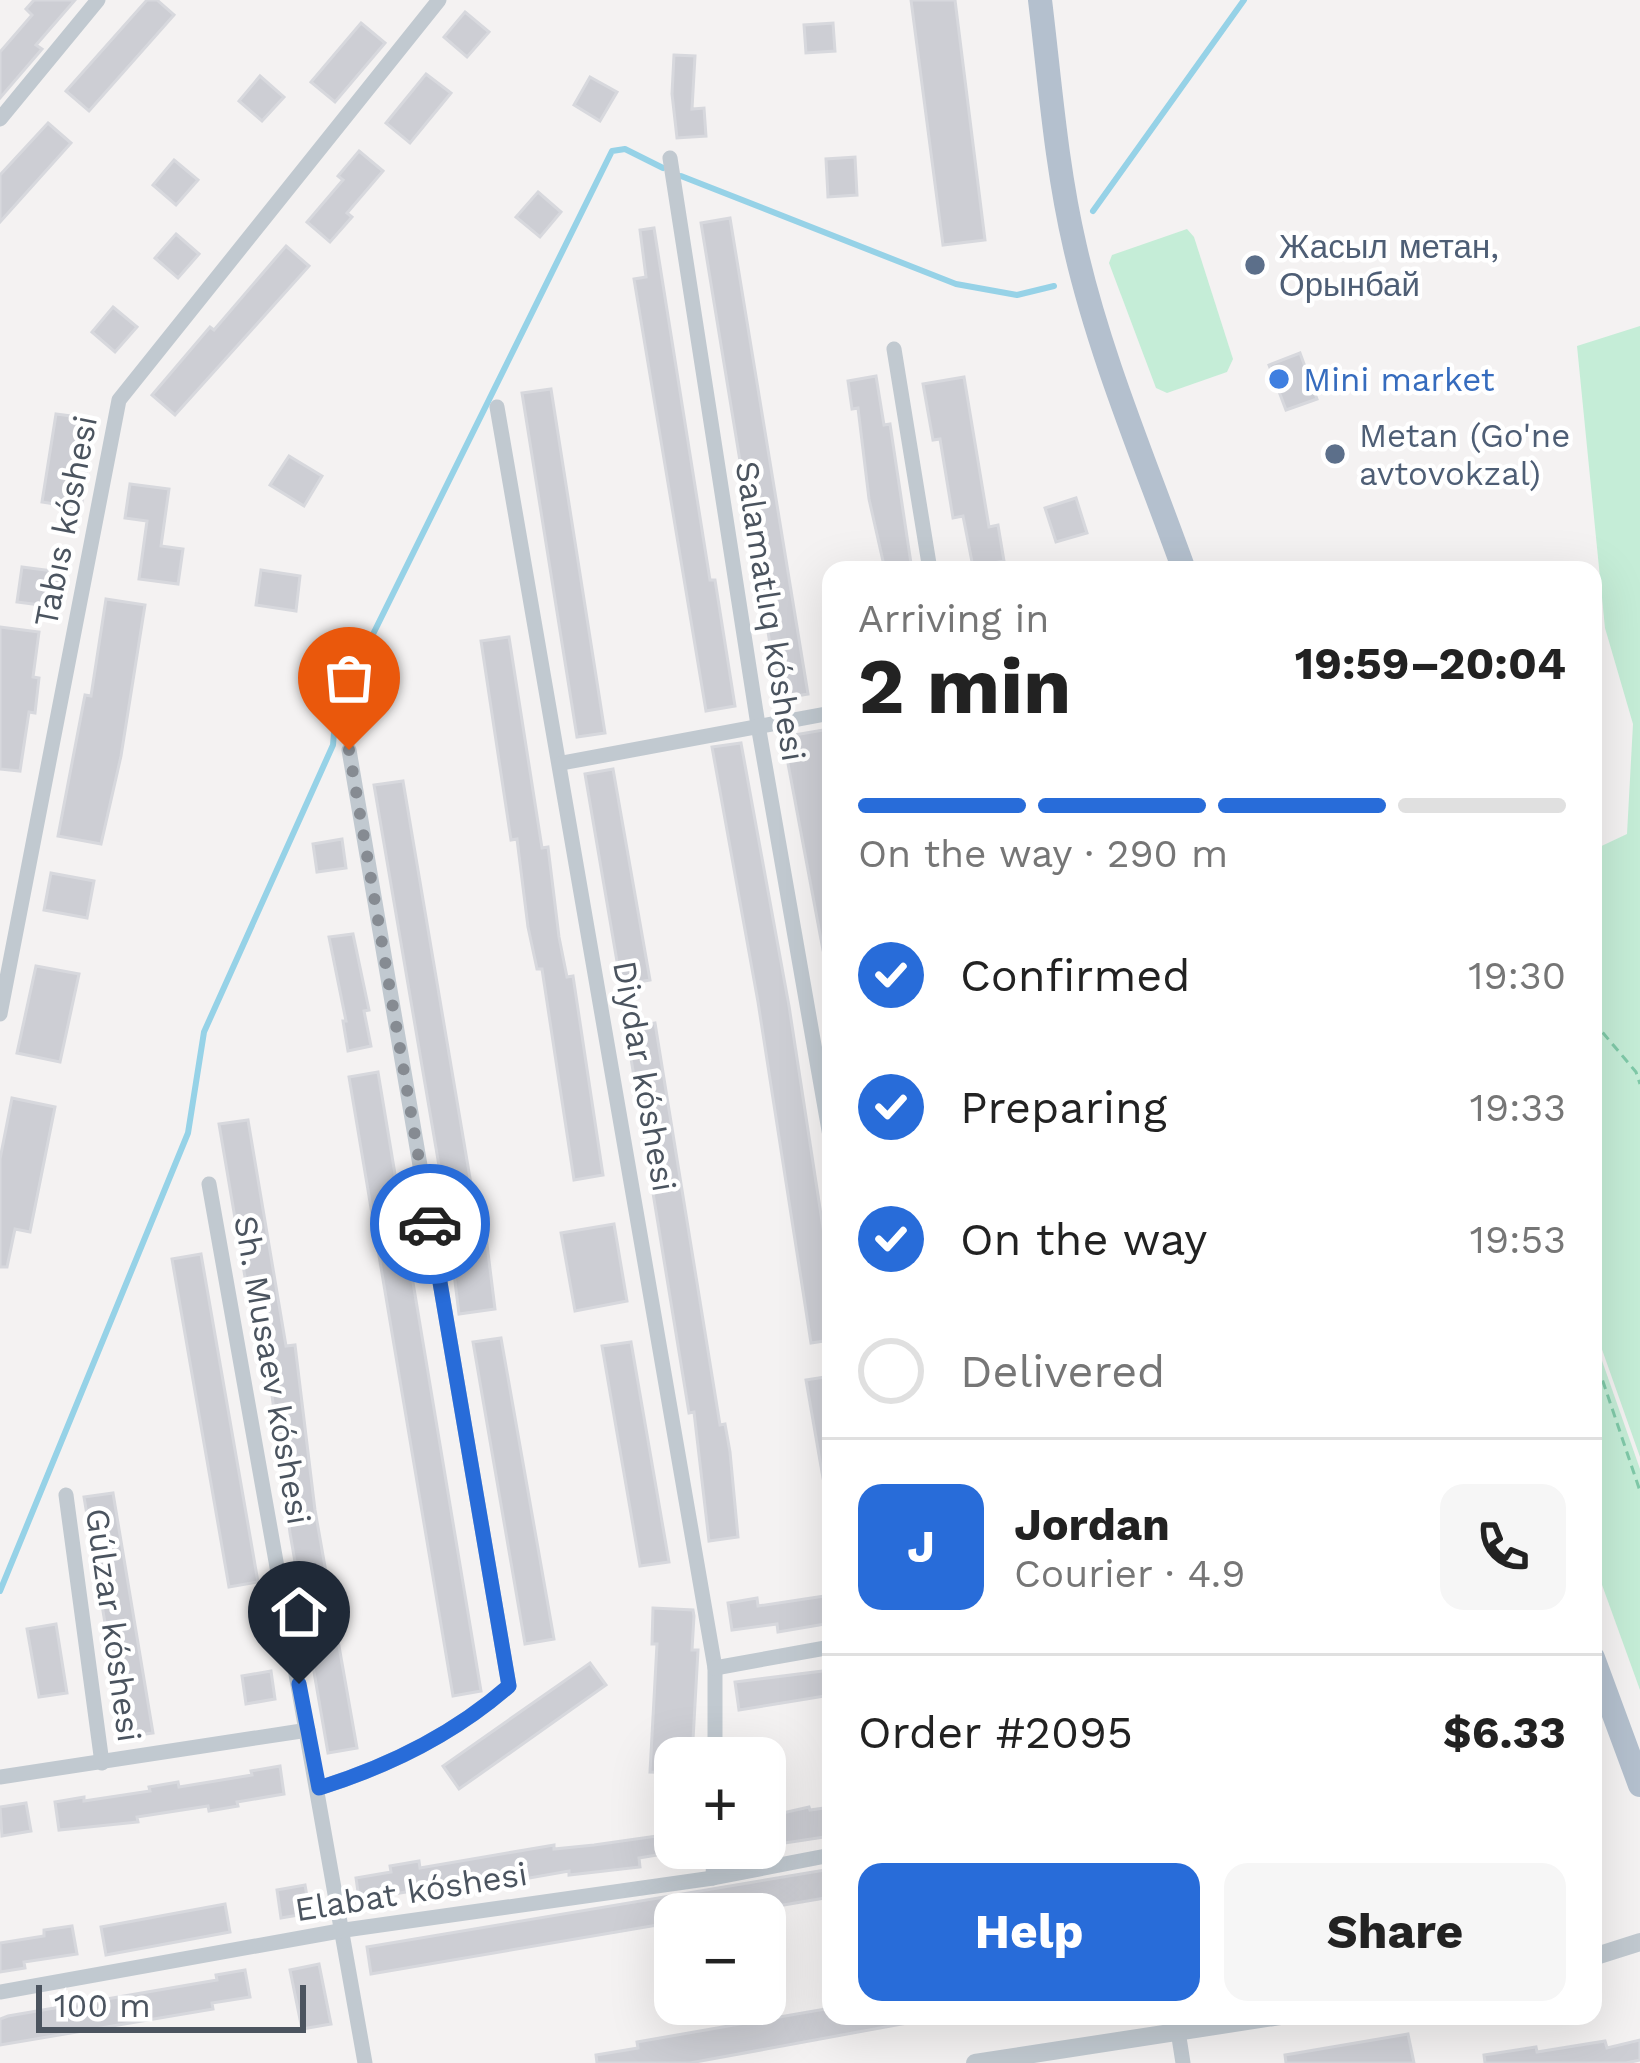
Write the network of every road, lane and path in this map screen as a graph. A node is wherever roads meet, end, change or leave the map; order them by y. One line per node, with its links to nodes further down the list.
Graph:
1 (98, 0): 4 (street)
2 (439, 0): 14 (street, Tabıs kóshesi)
3 (1040, 0): 9 (main road)
4 (0, 119)
5 (670, 158): 11 (street, Salamatlıq kóshesi)
6 (894, 349): 8 (street)
7 (497, 406): 13 (street, Diydar kóshesi)
8 (929, 561)
9 (1181, 561)
10 (822, 714): 11 (street)
11 (758, 725): 13 (street); 17 (street, Salamatlıq kóshesi)
12 (349, 750): 30 (street)
13 (562, 763): 23 (street, Diydar kóshesi)
14 (0, 1014)
15 (1602, 1032): 16 (path)
16 (1640, 1084)
17 (822, 1091)
18 (209, 1184): 25 (street, Sh. Musaev kóshesi)
19 (1602, 1379): 20 (path)
20 (1640, 1491)
21 (66, 1495): 27 (street, Gúlzar kóshesi)
22 (822, 1649): 23 (street)
23 (716, 1667): 26 (street, Diydar kóshesi)
24 (1602, 1682): 29 (main road)
25 (308, 1730): 27 (street); 30 (street, Sh. Musaev kóshesi)
26 (715, 1737)
27 (102, 1763): 28 (street)
28 (0, 1778)
29 (1640, 1785)
30 (319, 1788): 34 (street, Sh. Musaev kóshesi)
31 (822, 1857): 33 (street, Elabat kóshesi)
32 (713, 1869): 33 (street)
33 (713, 1878): 34 (street, Elabat kóshesi)
34 (345, 1930): 37 (street, Elabat kóshesi); 41 (street, Sh. Musaev kóshesi)
35 (1640, 1942): 36 (street)
36 (1602, 1954)
37 (0, 1992)
38 (1219, 2025): 39 (street)
39 (1178, 2031): 40 (street); 43 (street)
40 (999, 2061): 42 (street)
41 (365, 2063)
42 (975, 2063)
43 (1183, 2063)

